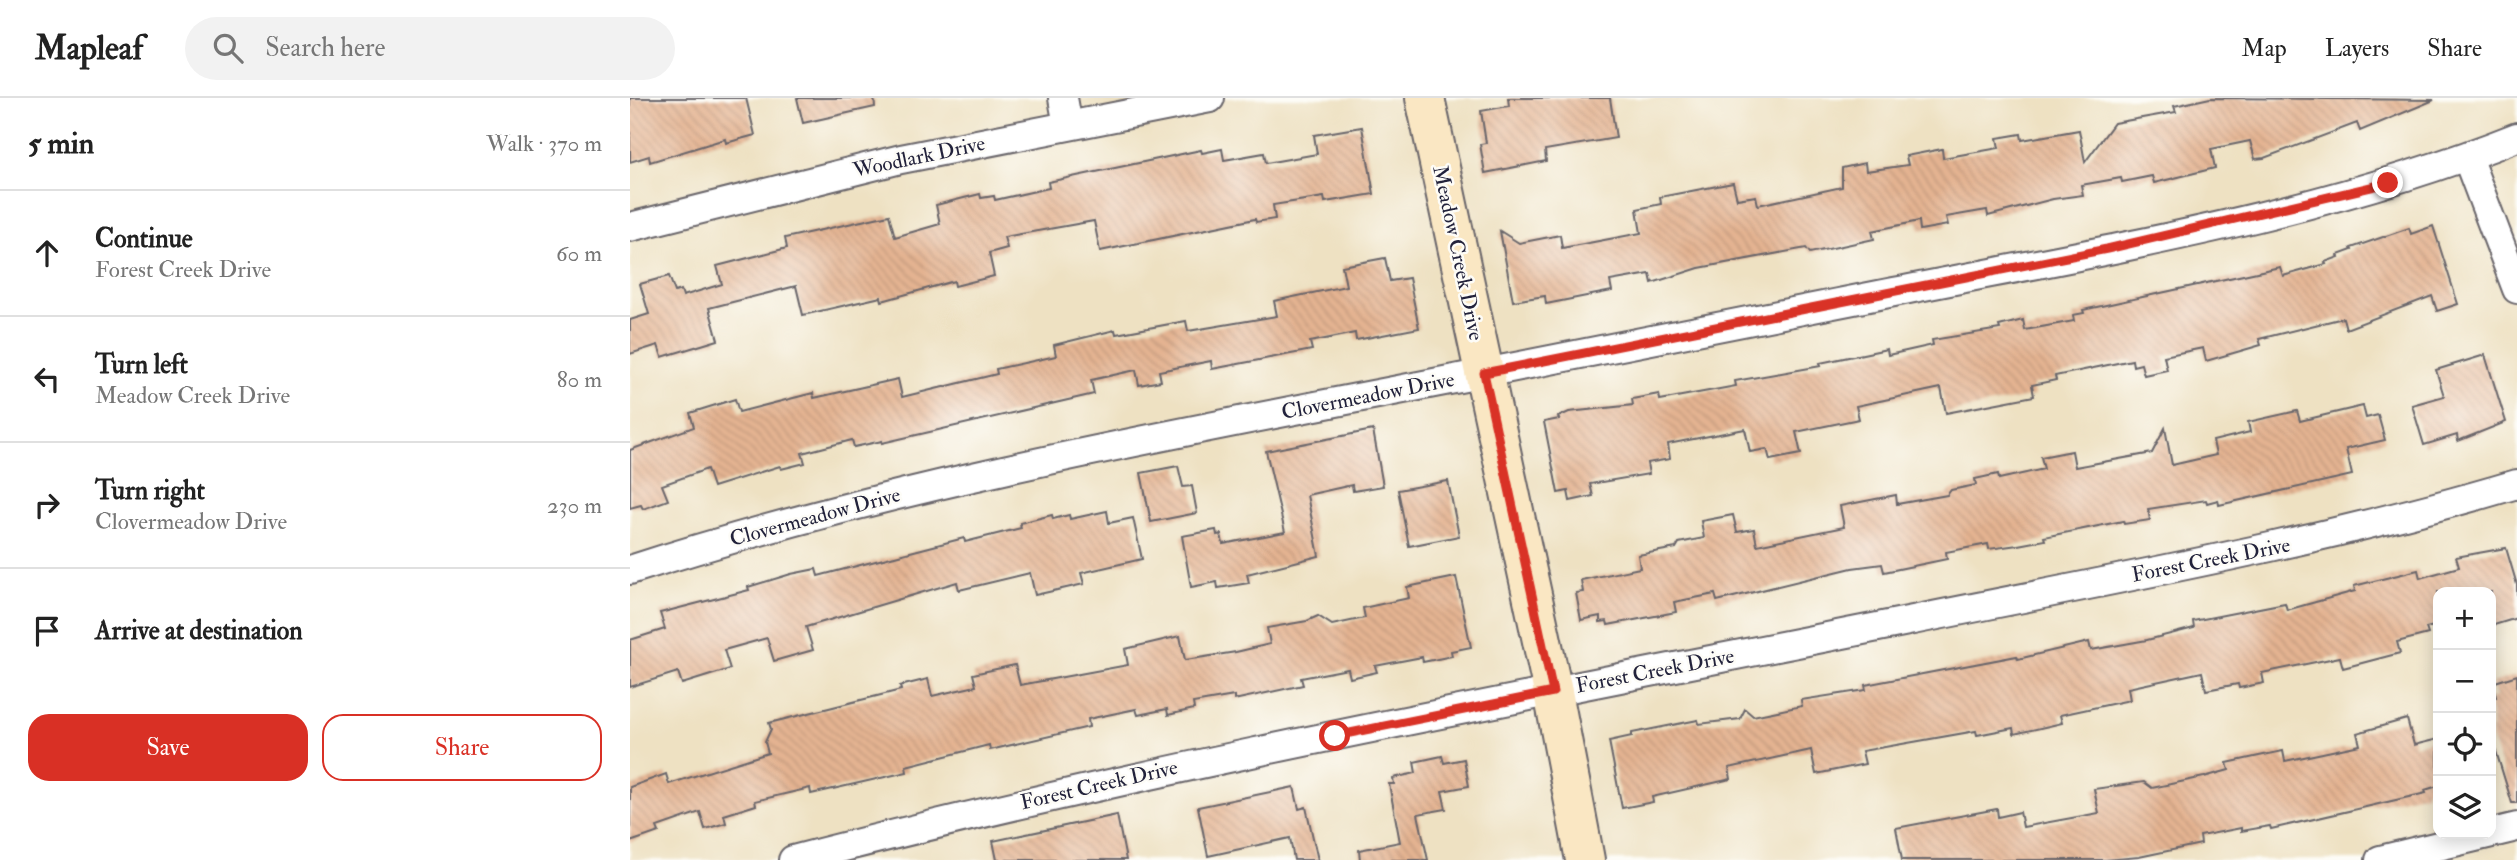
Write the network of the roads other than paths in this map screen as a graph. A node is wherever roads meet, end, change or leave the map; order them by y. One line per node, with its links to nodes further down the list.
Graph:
1 (1063, 98): 4 (street)
2 (1210, 98): 4 (street, Woodlark Drive)
3 (1425, 98): 9 (street, Meadow Creek Drive)
4 (1068, 126): 7 (street, Woodlark Drive)
5 (2517, 136): 6 (street, Clovermeadow Drive)
6 (2467, 156): 8 (street); 9 (street, Clovermeadow Drive)
7 (630, 227)
8 (2517, 289)
9 (1484, 373): 11 (street, Clovermeadow Drive); 12 (street, Meadow Creek Drive)
10 (2517, 484): 12 (street, Forest Creek Drive)
11 (630, 570)
12 (1553, 692): 14 (street, Forest Creek Drive); 15 (street, Meadow Creek Drive)
13 (2517, 827): 16 (street)
14 (793, 860)
15 (1585, 860)
16 (2380, 860)

